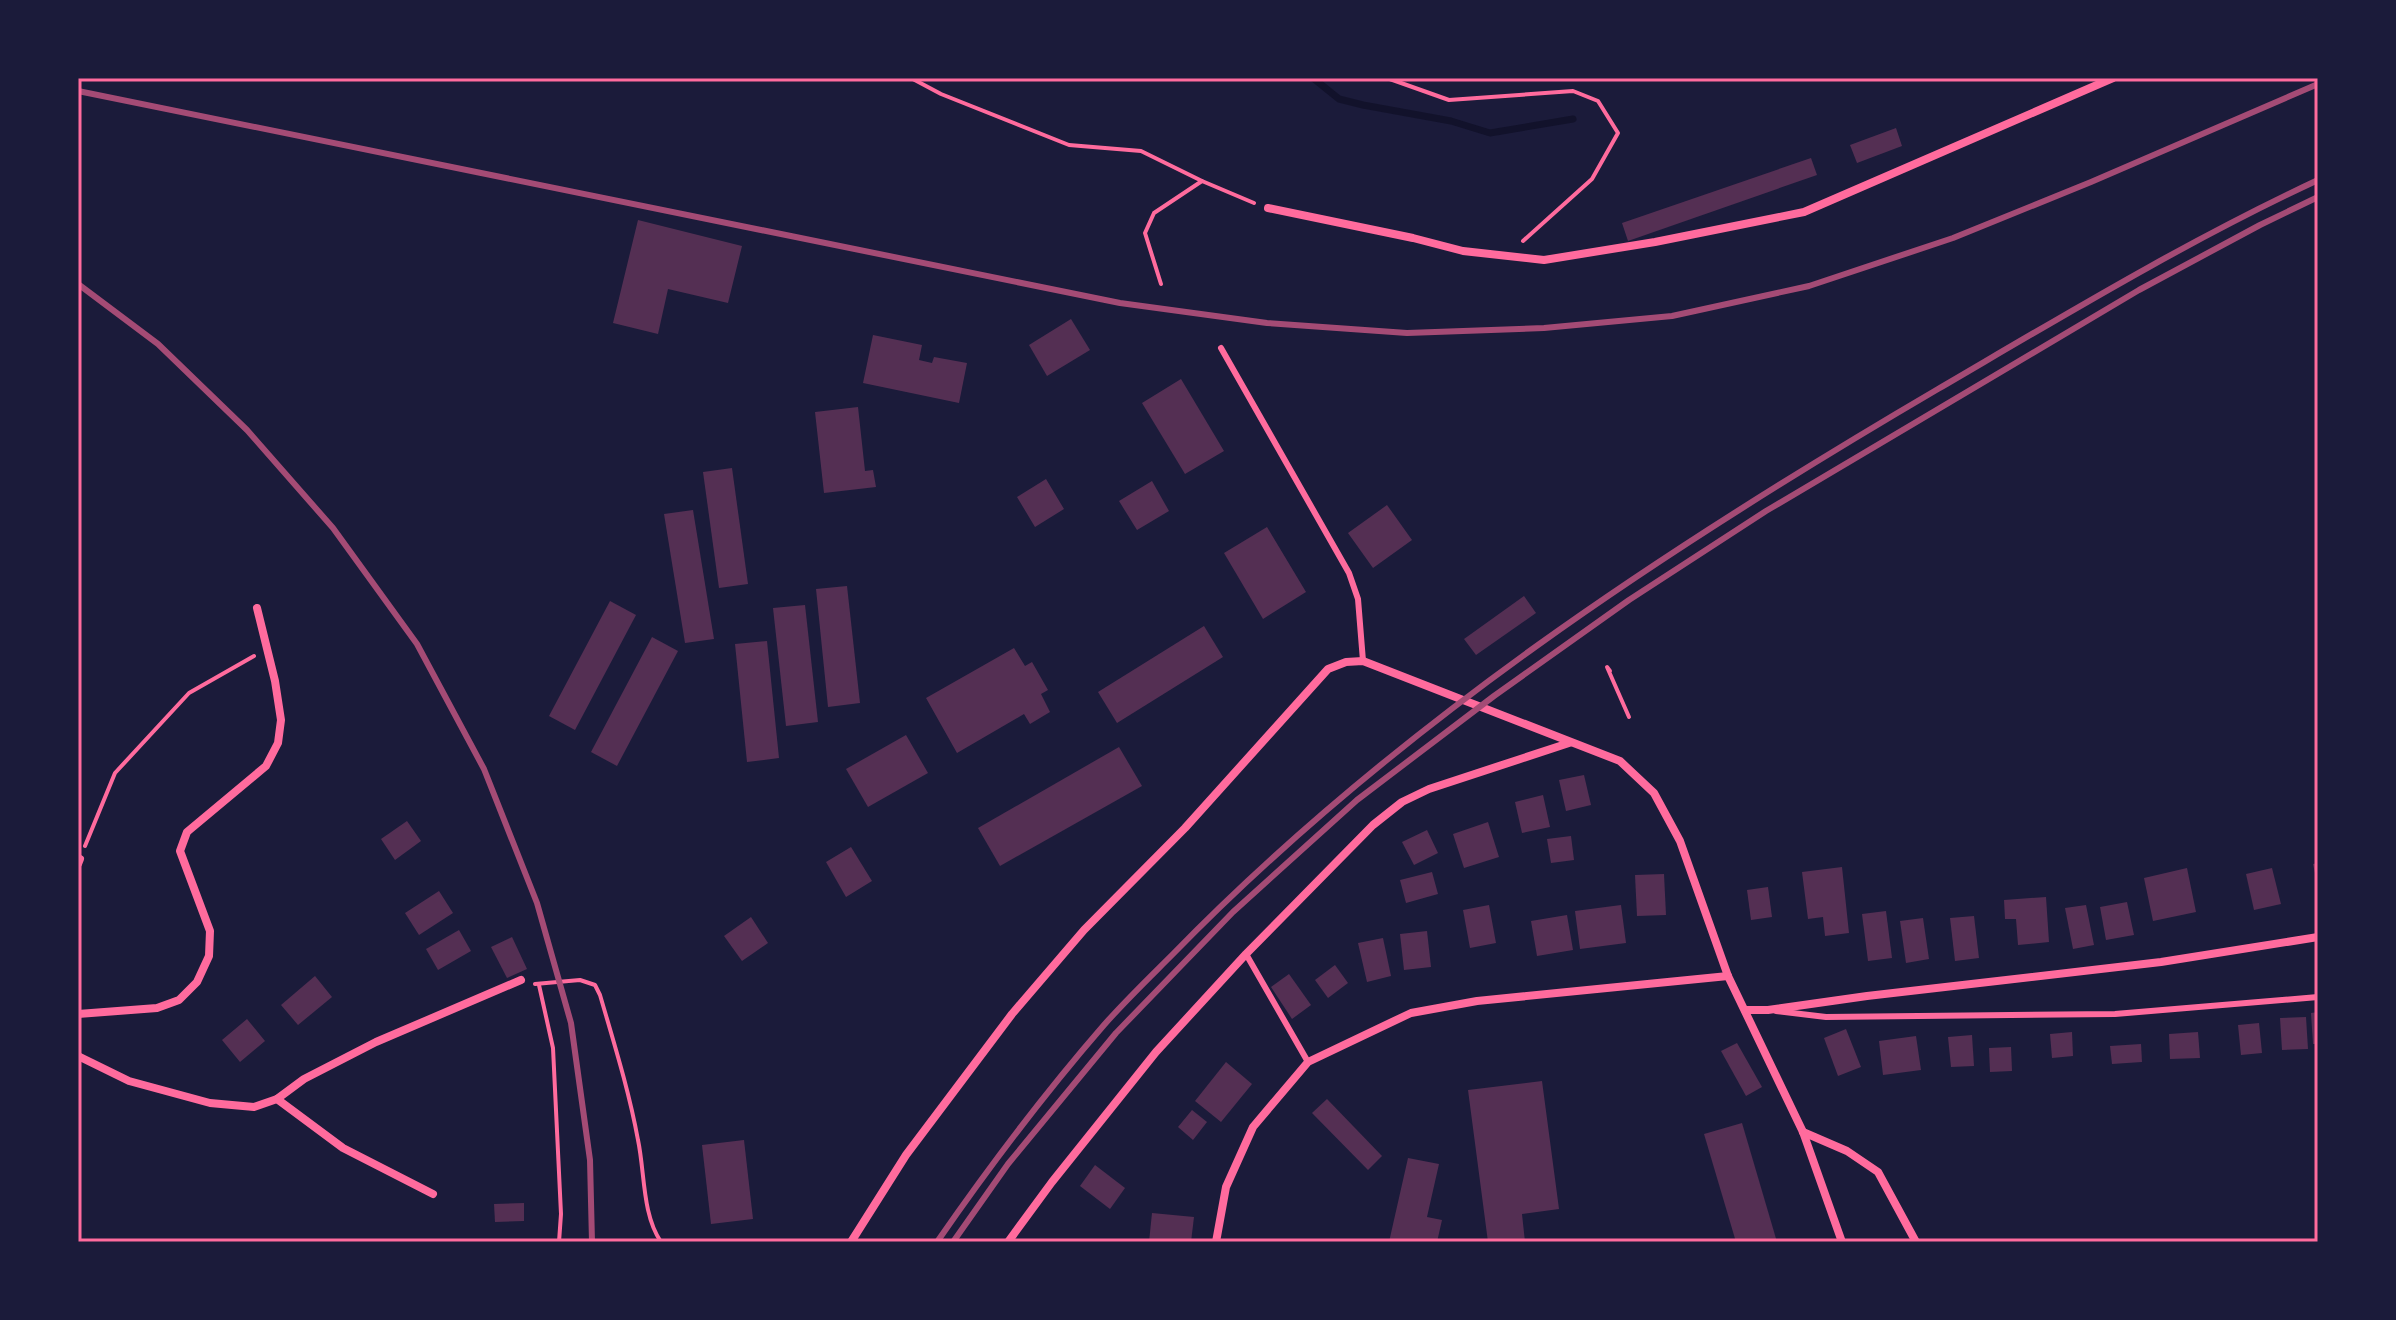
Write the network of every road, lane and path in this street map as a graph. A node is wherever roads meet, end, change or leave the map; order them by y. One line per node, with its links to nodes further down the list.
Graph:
1 (911, 78): 6 (path)
2 (1387, 78): 8 (path)
3 (2083, 78): 5 (street)
4 (2113, 78): 5 (street)
5 (2088, 89): 8 (street)
6 (1202, 181): 7 (path); 9 (path)
7 (1268, 208): 8 (street)
8 (1507, 256)
9 (1161, 284)
10 (1221, 348): 13 (lane)
11 (257, 608): 12 (street)
12 (267, 649): 17 (path); 26 (street)
13 (1363, 661): 16 (street); 34 (street)
14 (1610, 671): 15 (path)
15 (1629, 717)
16 (1570, 742): 19 (street); 20 (street)
17 (79, 862)
18 (2318, 937): 25 (street)
19 (1246, 954): 28 (lane); 35 (street)
20 (1728, 976): 24 (street); 28 (street)
21 (521, 980): 22 (path); 29 (street)
22 (539, 985): 32 (path); 33 (path)
23 (2318, 997): 25 (lane)
24 (1745, 1010): 25 (street); 30 (street)
25 (1768, 1010)
26 (78, 1014)
27 (78, 1056): 29 (street)
28 (1308, 1062): 36 (street)
29 (277, 1099): 31 (street)
30 (1803, 1132): 37 (street); 38 (street)
31 (433, 1194)
32 (559, 1242)
33 (661, 1242)
34 (851, 1242)
35 (1008, 1242)
36 (1216, 1242)
37 (1842, 1242)
38 (1916, 1242)

